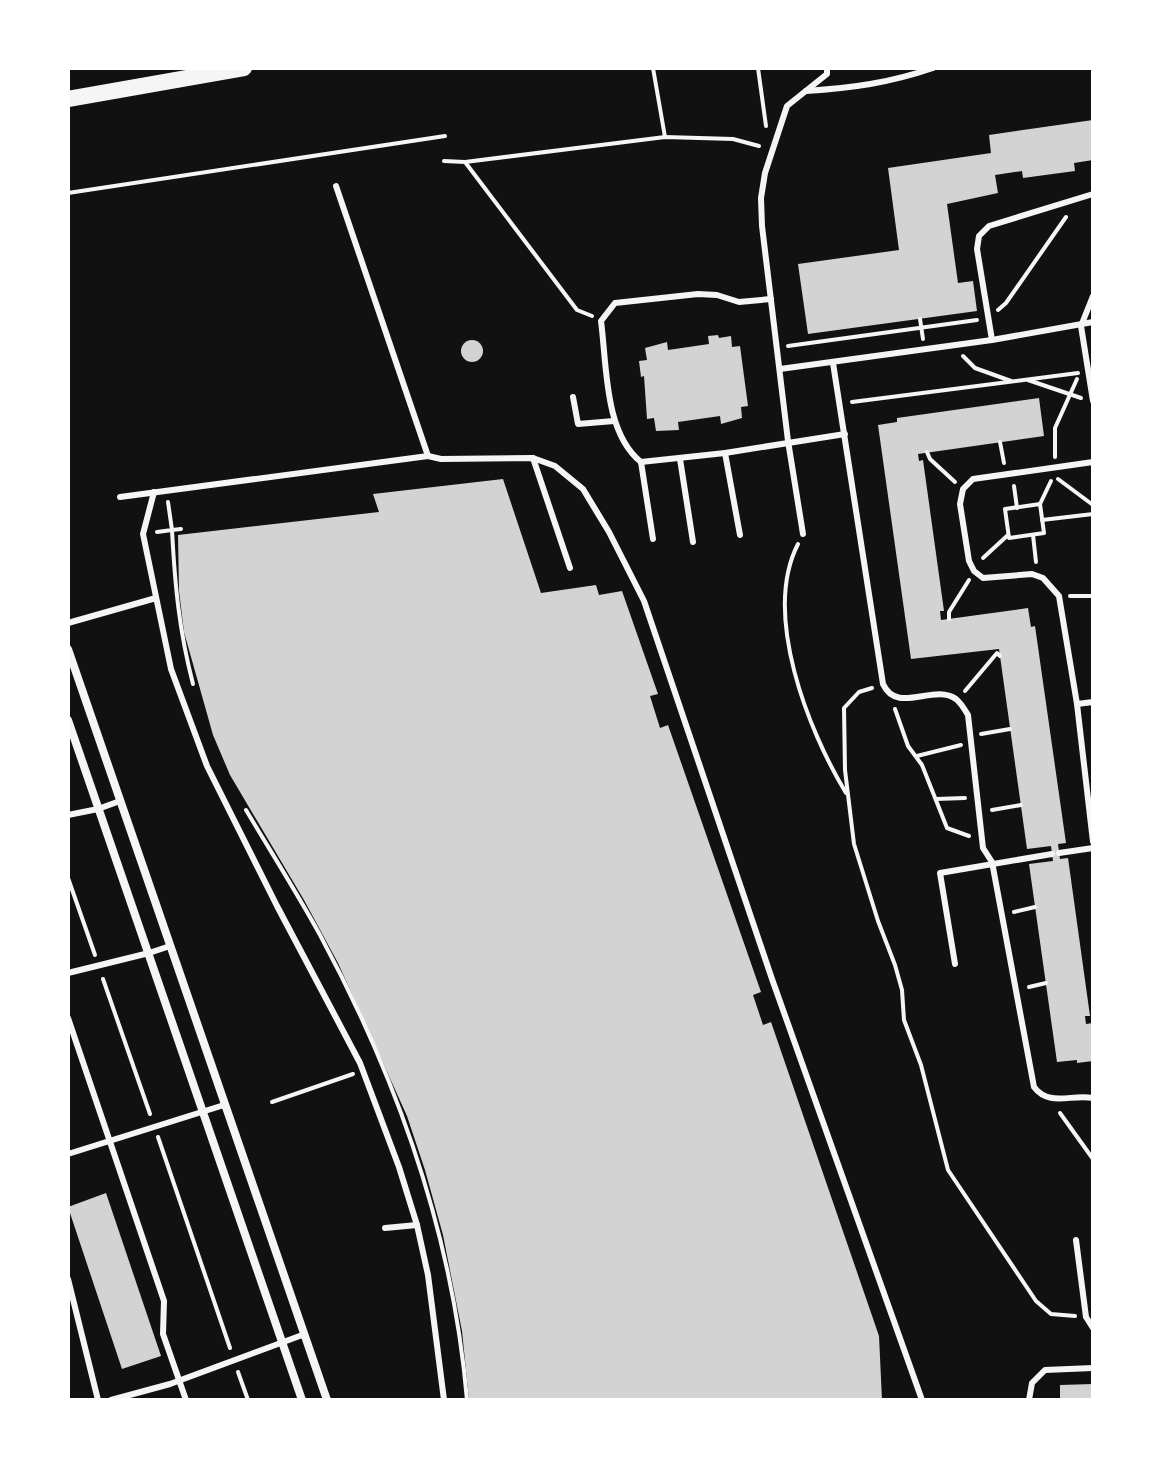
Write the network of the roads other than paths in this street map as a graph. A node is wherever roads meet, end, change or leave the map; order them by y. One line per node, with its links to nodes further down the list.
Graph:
1 (244, 68): 5 (main road)
2 (827, 68): 4 (lane)
3 (933, 68): 4 (lane)
4 (806, 91): 9 (lane)
5 (68, 99)
6 (336, 186): 21 (lane)
7 (1093, 194): 12 (lane)
8 (1093, 296): 11 (lane)
9 (771, 299): 14 (lane); 17 (lane)
10 (1093, 322): 11 (lane)
11 (1081, 326): 12 (lane); 16 (lane)
12 (992, 340): 13 (lane)
13 (833, 363): 14 (lane); 18 (lane)
14 (780, 369): 19 (lane)
15 (573, 397): 17 (lane)
16 (1093, 401)
17 (614, 421): 24 (lane)
18 (845, 434): 19 (lane); 43 (lane)
19 (788, 441): 20 (lane); 28 (lane)
20 (725, 453): 23 (lane); 29 (lane)
21 (428, 456): 22 (lane); 26 (lane)
22 (533, 458): 32 (lane); 69 (lane)
23 (680, 459): 24 (lane); 31 (lane)
24 (641, 462): 30 (lane)
25 (1093, 462): 37 (lane)
26 (154, 492): 27 (lane); 33 (lane)
27 (120, 497)
28 (803, 534)
29 (740, 535)
30 (653, 539)
31 (693, 542)
32 (570, 568)
33 (156, 598): 34 (lane); 54 (lane)
34 (68, 623)
35 (68, 649): 39 (street)
36 (1093, 702): 37 (lane)
37 (1077, 704): 42 (lane)
38 (68, 720): 40 (street)
39 (120, 801): 40 (lane); 44 (street)
40 (98, 809): 41 (lane); 45 (street)
41 (68, 815)
42 (1093, 845): 43 (lane)
43 (992, 862): 46 (lane); 49 (lane)
44 (170, 946): 45 (lane); 50 (street)
45 (149, 953): 47 (lane); 51 (street)
46 (955, 964)
47 (68, 973)
48 (68, 1018): 52 (lane)
49 (1093, 1098)
50 (224, 1105): 51 (lane); 59 (street)
51 (203, 1111): 52 (lane); 60 (street)
52 (110, 1140): 53 (lane); 62 (lane)
53 (68, 1154)
54 (417, 1225): 55 (lane); 68 (lane)
55 (385, 1228)
56 (1076, 1240): 58 (lane)
57 (68, 1279): 63 (lane)
58 (1093, 1328)
59 (305, 1334): 60 (lane); 67 (street)
60 (282, 1343): 62 (lane); 66 (street)
61 (1093, 1368): 70 (lane)
62 (180, 1380): 64 (lane); 65 (lane)
63 (98, 1400)
64 (111, 1400)
65 (186, 1400)
66 (302, 1400)
67 (327, 1400)
68 (444, 1400)
69 (922, 1400)
70 (1029, 1400)

